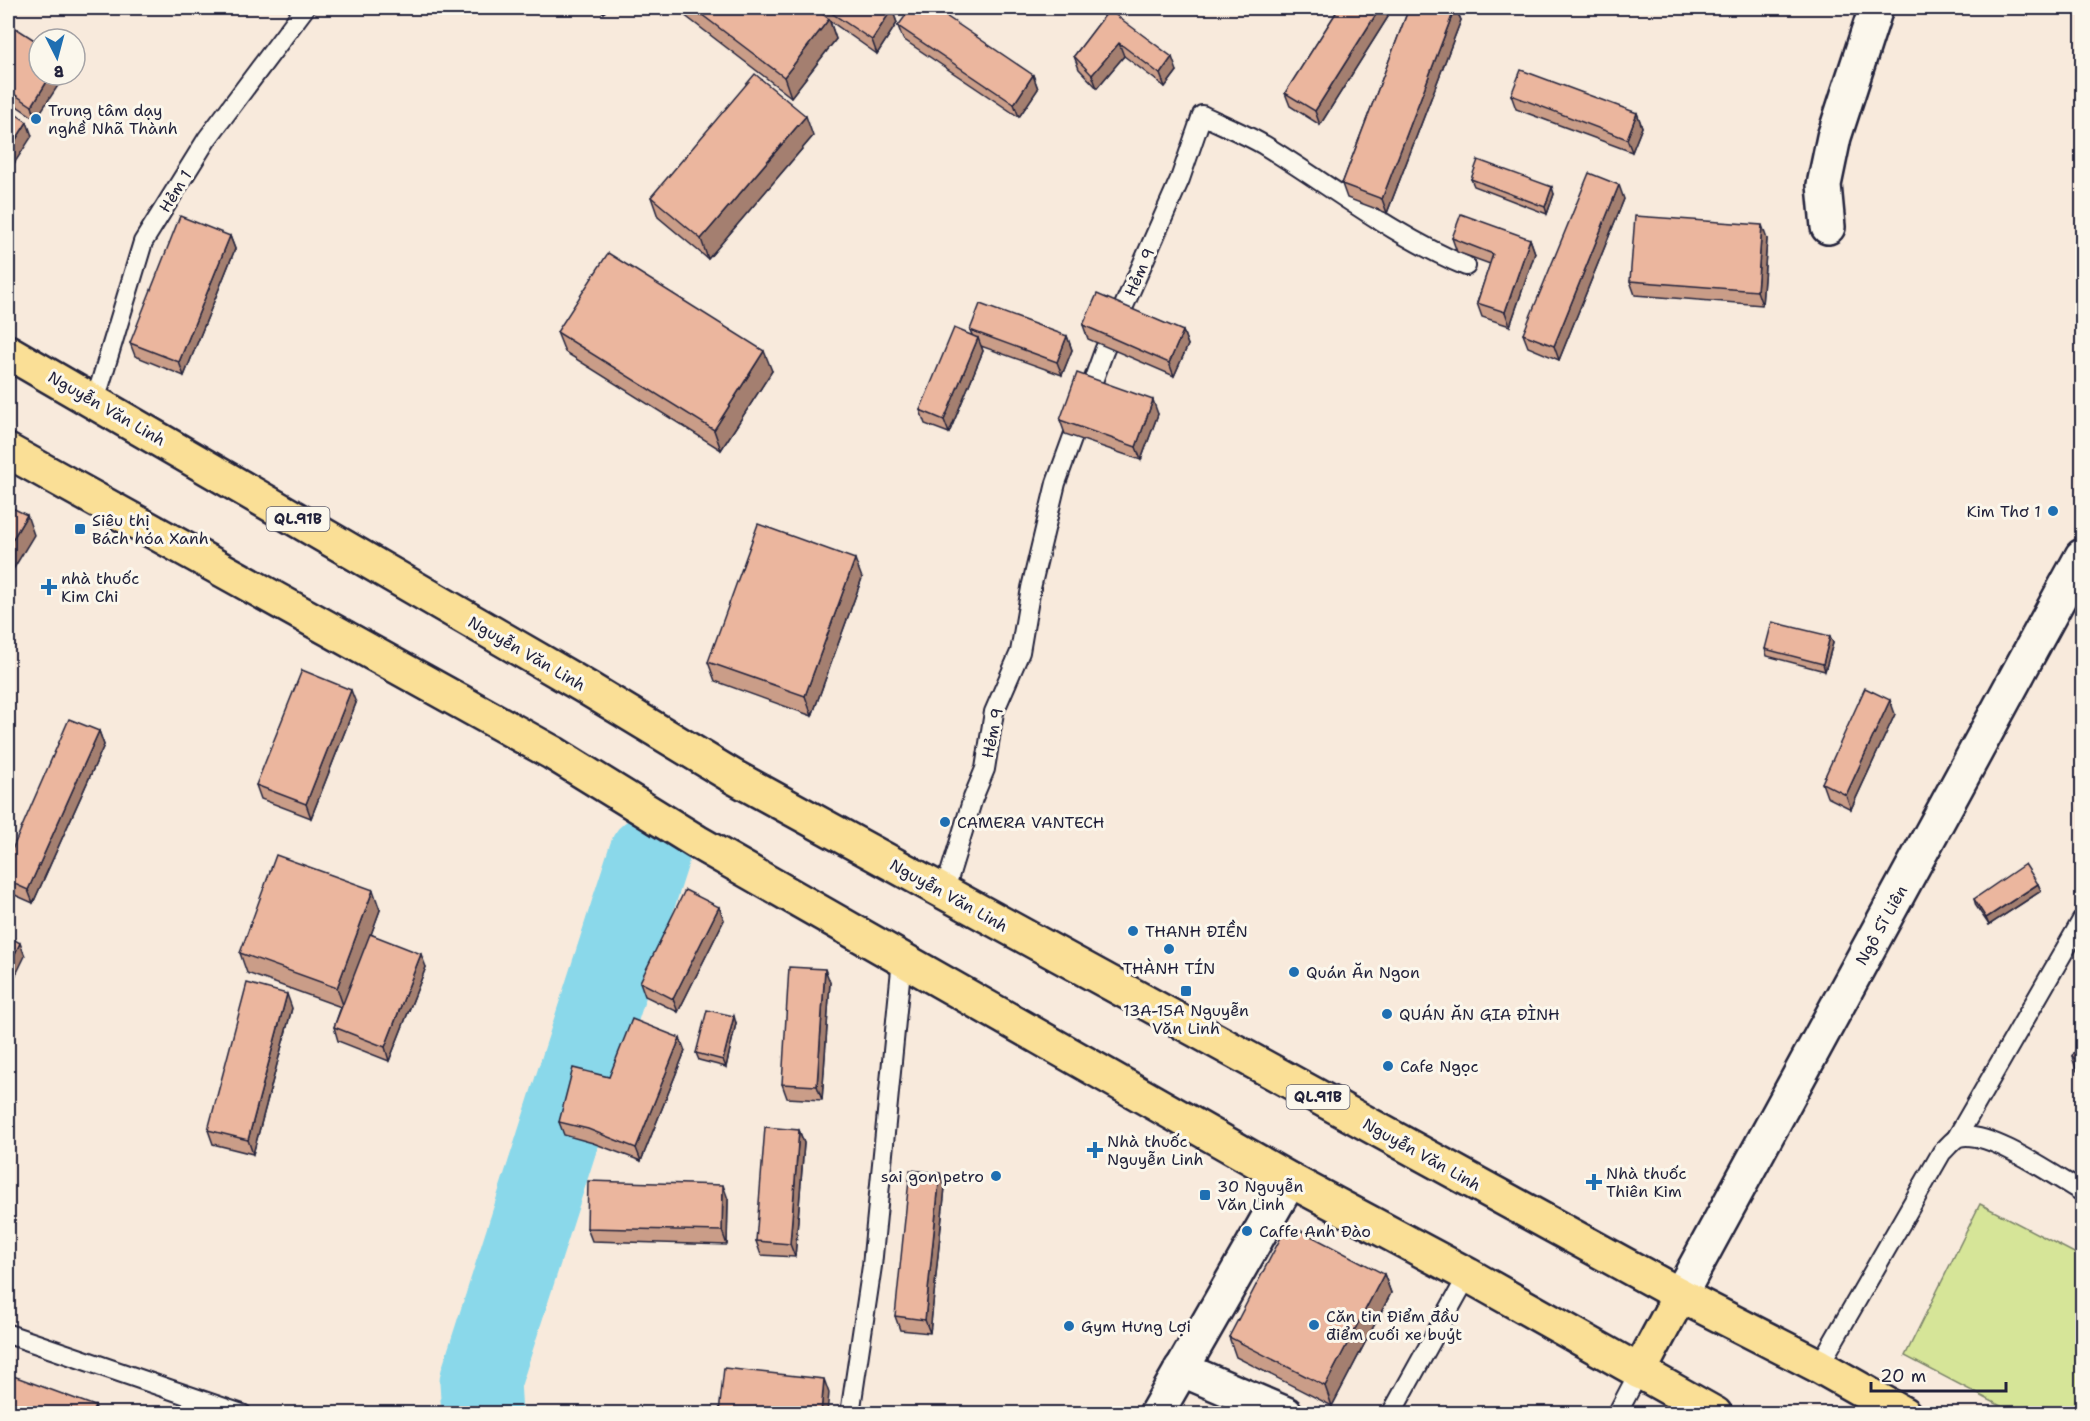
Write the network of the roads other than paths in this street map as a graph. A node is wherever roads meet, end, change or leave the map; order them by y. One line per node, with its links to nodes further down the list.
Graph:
1 (305, 8): 6 (lane, Hẻm 1)
2 (1876, 8): 3 (street)
3 (1828, 227)
4 (1466, 266): 9 (lane, Hẻm 9)
5 (8, 352): 6 (highway, Nguyễn Văn Linh / QL.91B)
6 (95, 401): 9 (highway, Nguyễn Văn Linh / QL.91B)
7 (8, 451): 11 (highway)
8 (2082, 556): 16 (street, Ngô Sĩ Liên)
9 (944, 893): 16 (highway, Nguyễn Văn Linh / QL.91B)
10 (2082, 920): 12 (lane)
11 (902, 959): 13 (highway); 22 (lane)
12 (1957, 1137): 14 (lane); 18 (lane)
13 (1290, 1180): 15 (highway); 19 (street)
14 (2082, 1192)
15 (1468, 1275): 20 (highway); 25 (lane)
16 (1680, 1295): 18 (highway, Nguyễn Văn Linh / QL.91B); 20 (highway)
17 (8, 1334): 21 (lane)
18 (1819, 1366): 28 (highway, Nguyễn Văn Linh / QL.91B)
19 (1181, 1369): 23 (street); 24 (street)
20 (1639, 1372): 26 (lane); 27 (highway)
21 (242, 1413)
22 (850, 1413)
23 (1156, 1413)
24 (1286, 1413)
25 (1391, 1413)
26 (1617, 1413)
27 (1715, 1413)
28 (1904, 1413)

